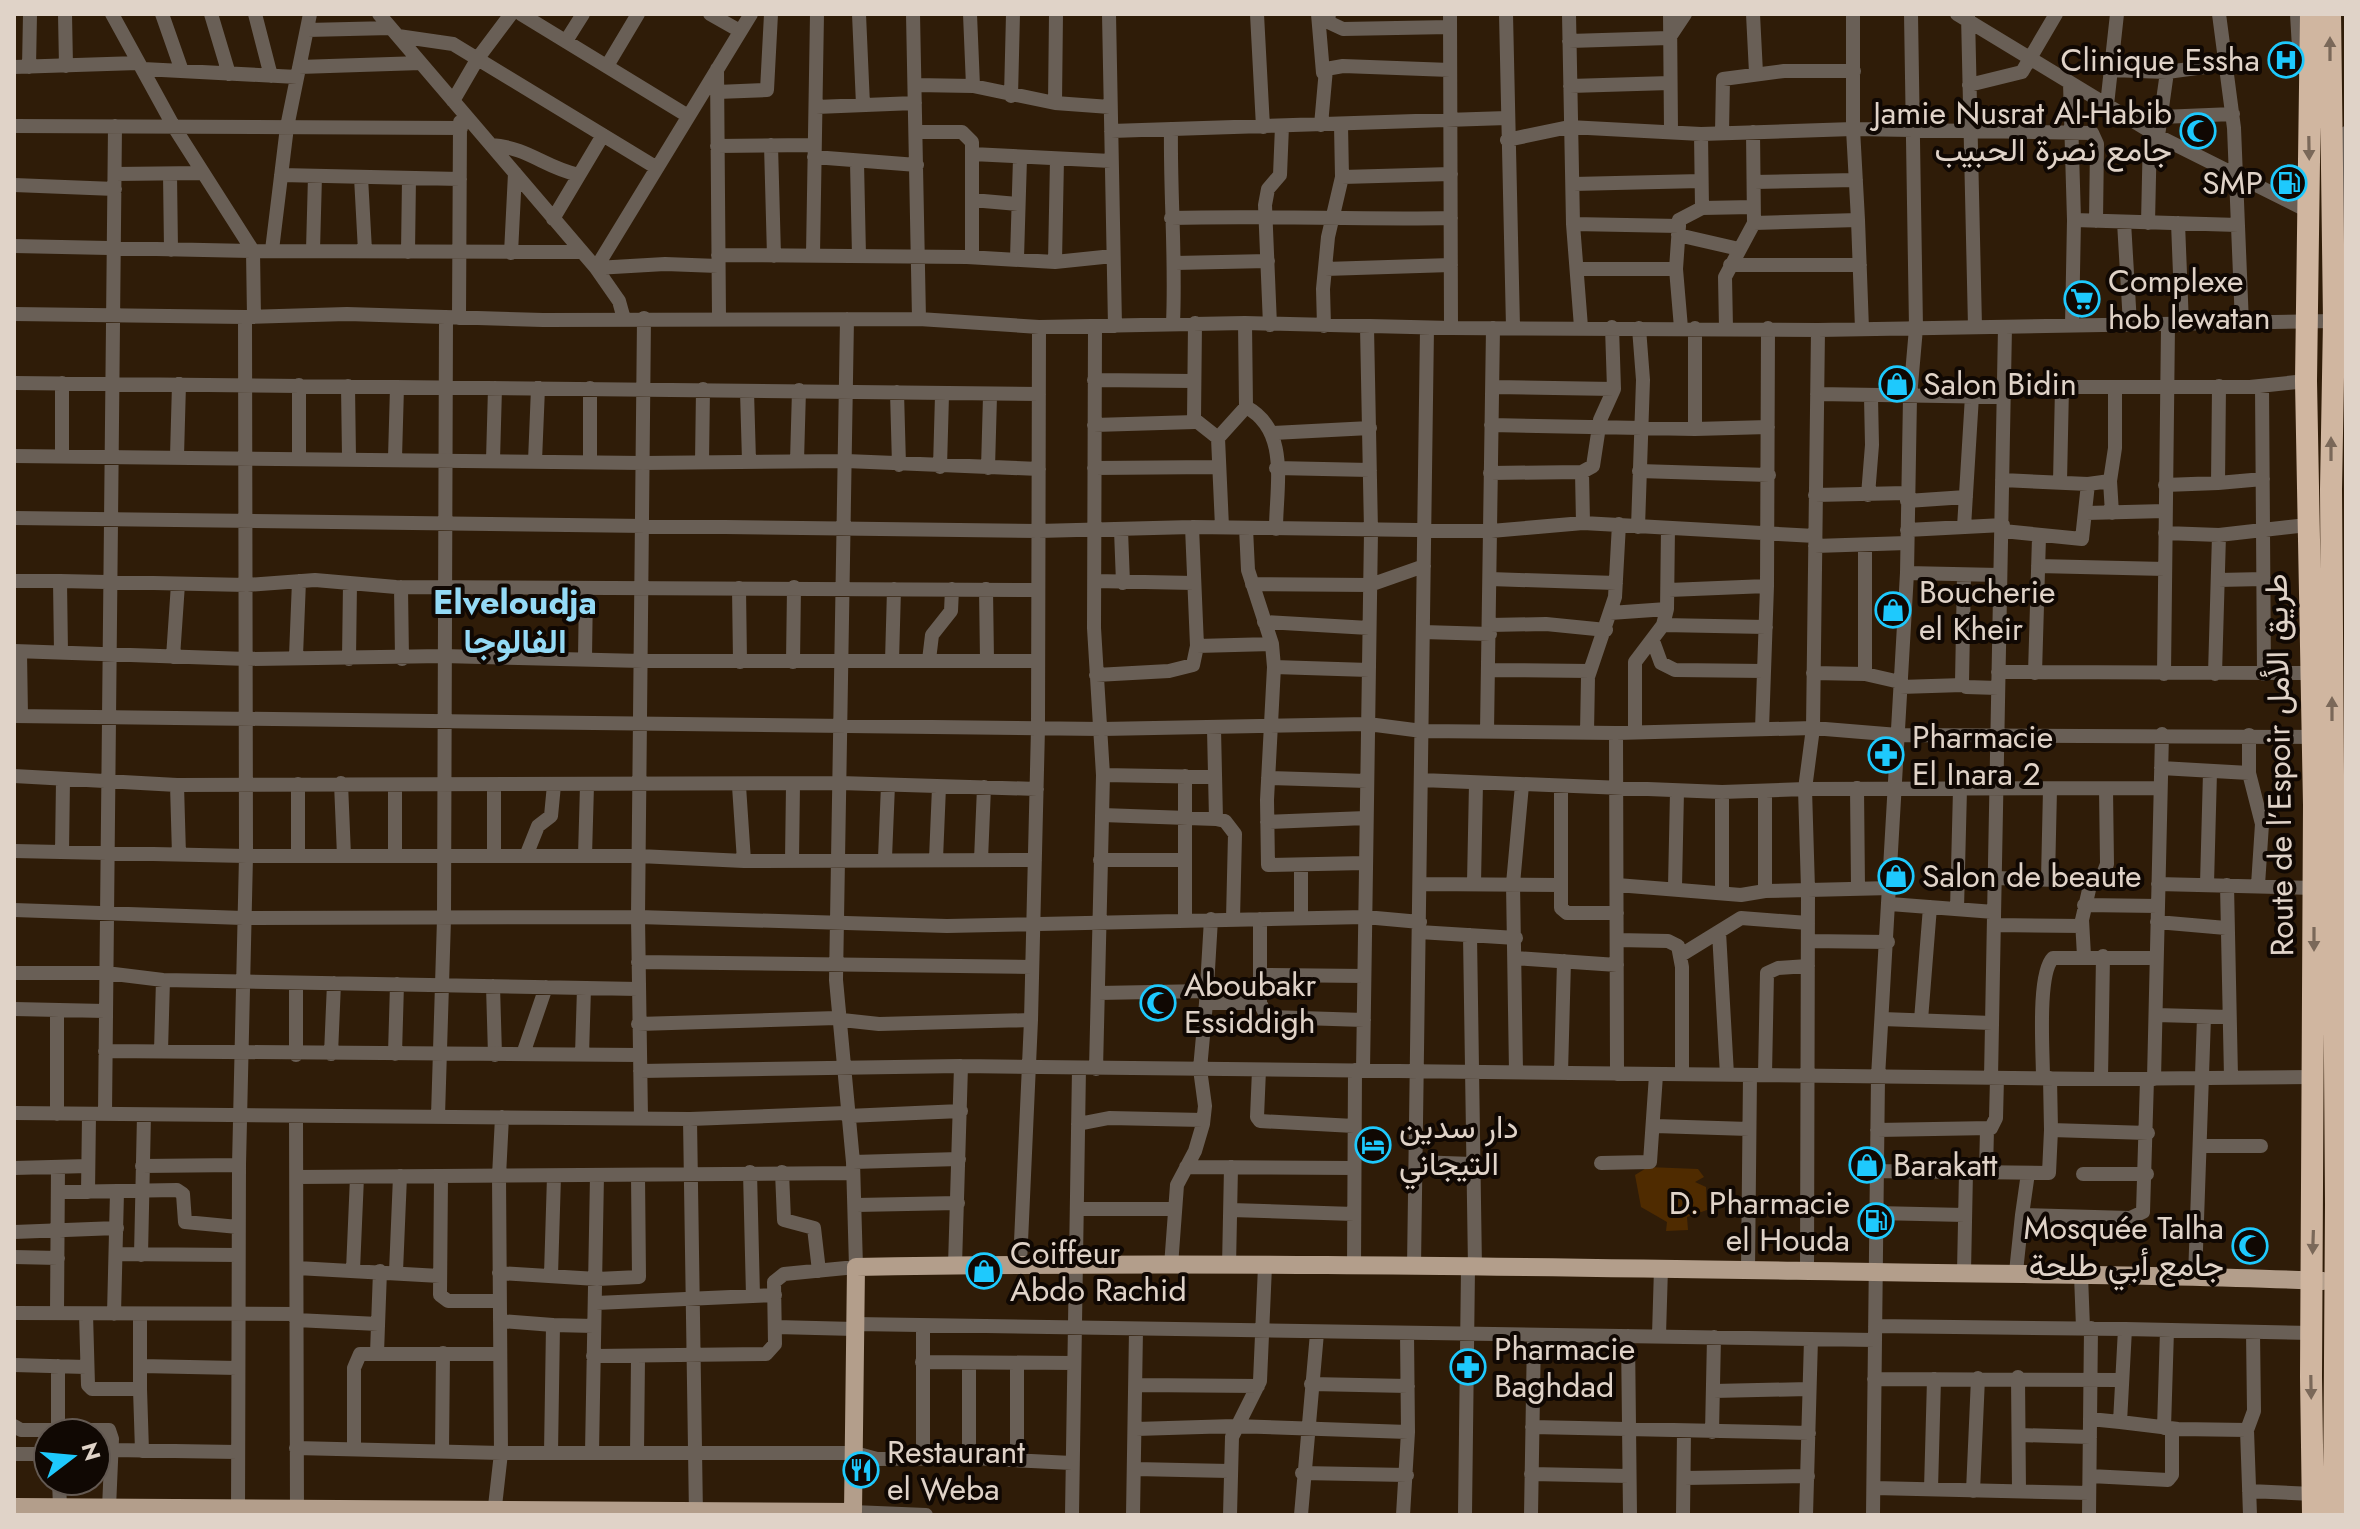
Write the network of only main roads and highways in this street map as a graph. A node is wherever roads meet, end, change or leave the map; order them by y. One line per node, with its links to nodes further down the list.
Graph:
1 (2311, 14): 3 (highway, Route de l’Espoir طريق الأمل)
2 (2330, 14): 3 (highway, Route de l’Espoir طريق الأمل, one-way to 2)
3 (2329, 82): 4 (highway, Route de l’Espoir طريق الأمل); 9 (highway, Route de l’Espoir طريق الأمل, one-way to 9)
4 (2341, 253): 5 (highway, Route de l’Espoir طريق الأمل)
5 (2338, 409): 6 (highway, Route de l’Espoir طريق الأمل, one-way to 5)
6 (2338, 488): 7 (highway, Route de l’Espoir طريق الأمل)
7 (2339, 658): 8 (highway, Route de l’Espoir طريق الأمل, one-way to 7)
8 (2339, 806): 9 (highway, Route de l’Espoir طريق الأمل)
9 (2331, 888): 10 (highway, Route de l’Espoir طريق الأمل); 12 (highway, Route de l’Espoir طريق الأمل, one-way to 12)
10 (2340, 1045): 11 (highway, Route de l’Espoir طريق الأمل)
11 (2341, 1204): 12 (highway, Route de l’Espoir طريق الأمل)
12 (2331, 1282): 13 (highway, Route de l’Espoir طريق الأمل); 14 (highway, Route de l’Espoir طريق الأمل, one-way to 14); 23 (main road)
13 (2340, 1439): 14 (highway, Route de l’Espoir طريق الأمل)
14 (2328, 1503)
15 (14, 1507): 16 (main road)
16 (90, 1511): 17 (main road)
17 (140, 1511): 18 (main road)
18 (238, 1512): 19 (main road)
19 (298, 1512): 20 (main road)
20 (494, 1512): 21 (main road)
21 (604, 1513): 22 (main road)
22 (696, 1513): 23 (main road)
23 (853, 1513)

